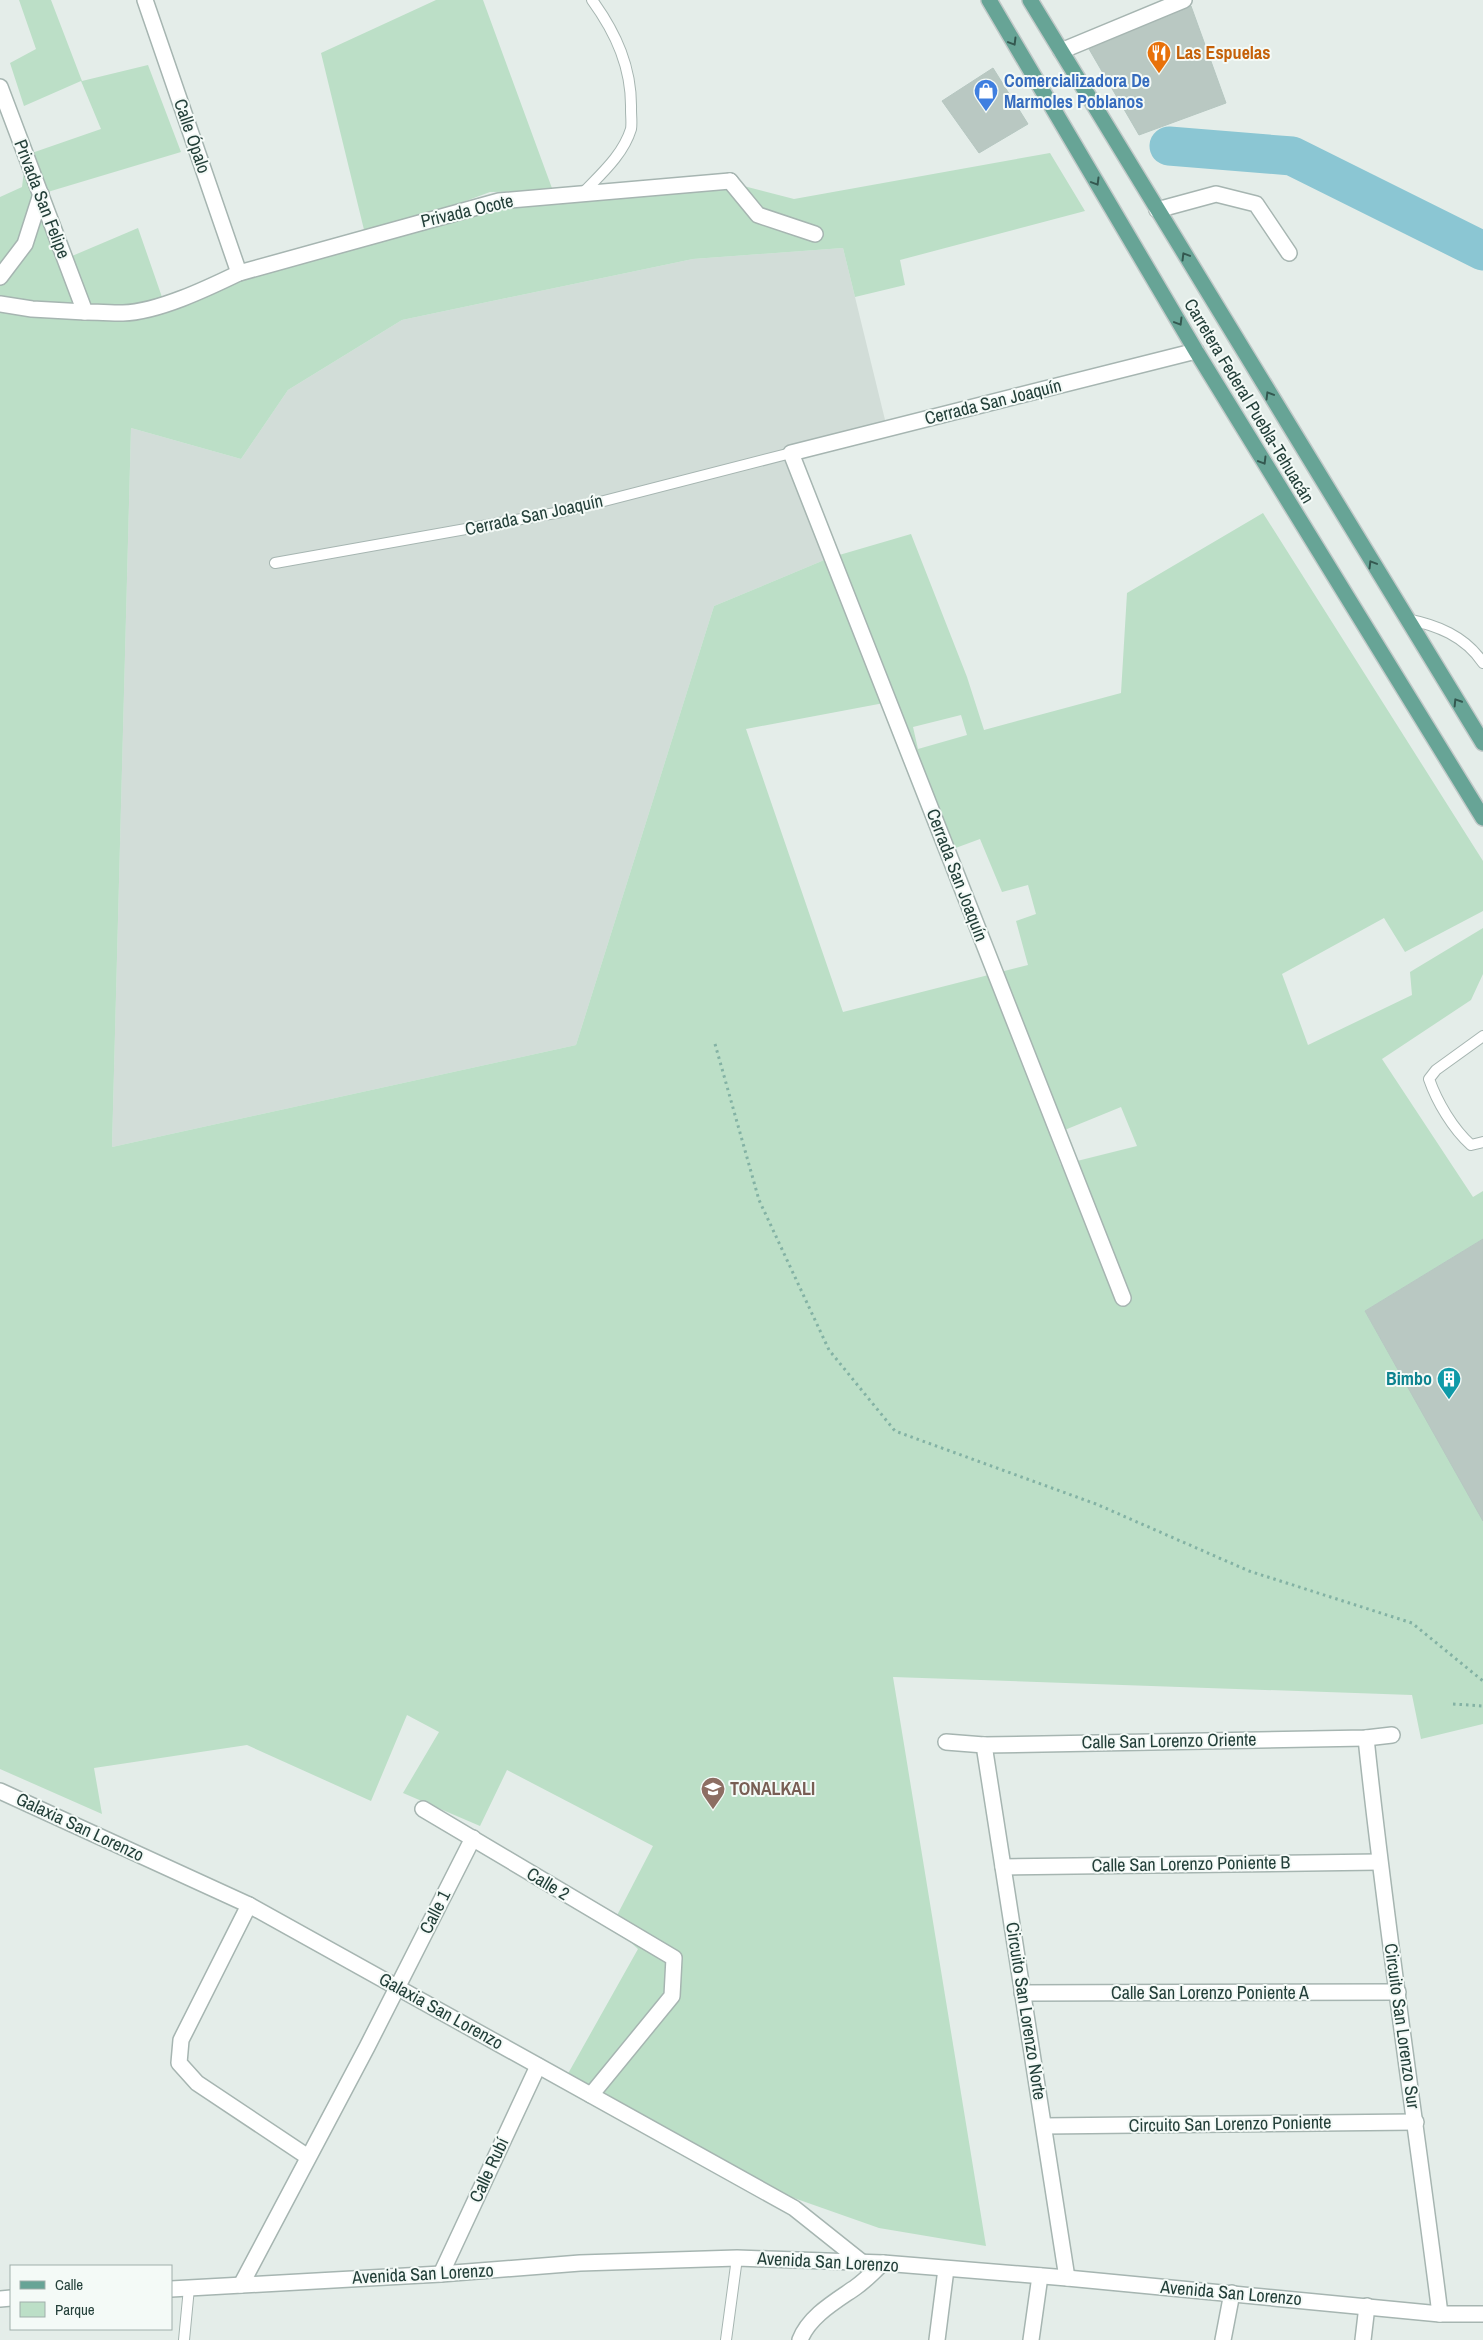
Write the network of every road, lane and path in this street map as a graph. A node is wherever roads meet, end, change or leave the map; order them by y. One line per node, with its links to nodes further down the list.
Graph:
1 (145, 0): 13 (street, Calle Ópalo)
2 (592, 0): 8 (lane)
3 (989, 0): 17 (main road, Carretera Federal Puebla-Tehuacán, one-way to 17)
4 (1030, 0): 6 (main road, Carretera Federal Puebla-Tehuacán)
5 (1184, 0): 6 (street)
6 (1061, 51): 10 (main road, Carretera Federal Puebla-Tehuacán)
7 (0, 87): 9 (street, Privada San Felipe)
8 (583, 193): 11 (street, Privada Ocote); 13 (street, Privada Ocote)
9 (40, 194): 14 (street); 16 (street, Privada San Felipe)
10 (1157, 210): 12 (street); 20 (main road, Carretera Federal Puebla-Tehuacán, one-way to 10)
11 (815, 234)
12 (1289, 253)
13 (239, 272): 16 (street, Privada Ocote)
14 (0, 278)
15 (0, 304): 16 (street, Privada Ocote)
16 (85, 312)
17 (1196, 350): 18 (street, Cerrada San Joaquín); 23 (main road, Carretera Federal Puebla-Tehuacán, one-way to 23)
18 (791, 452): 19 (lane, Cerrada San Joaquín); 27 (street, Cerrada San Joaquín)
19 (275, 563)
20 (1406, 619): 21 (lane); 22 (main road, Carretera Federal Puebla-Tehuacán, one-way to 20)
21 (1483, 663)
22 (1483, 743)
23 (1483, 818)
24 (1483, 1036): 26 (lane)
25 (715, 1044): 28 (path)
26 (1483, 1142)
27 (1122, 1298)
28 (1483, 1681)
29 (1453, 1704): 30 (path)
30 (1483, 1706)
31 (1392, 1735): 32 (street, Calle San Lorenzo Oriente)
32 (1366, 1738): 34 (street, Calle San Lorenzo Oriente); 38 (street, Circuito San Lorenzo Sur)
33 (946, 1742): 34 (street, Calle San Lorenzo Oriente)
34 (984, 1745): 39 (street, Circuito San Lorenzo Norte)
35 (0, 1791): 40 (street, Galaxia San Lorenzo)
36 (423, 1809): 37 (street, Calle 2)
37 (473, 1838): 41 (street, Calle 1); 45 (street, Calle 2)
38 (1379, 1862): 39 (street, Calle San Lorenzo Poniente B); 42 (street, Circuito San Lorenzo Sur)
39 (1003, 1867): 43 (street, Circuito San Lorenzo Norte)
40 (249, 1905): 41 (street, Galaxia San Lorenzo); 48 (street)
41 (397, 1987): 44 (street, Galaxia San Lorenzo); 48 (street, Calle 1)
42 (1398, 1992): 43 (street, Calle San Lorenzo Poniente A); 46 (street, Circuito San Lorenzo Sur)
43 (1022, 1994): 47 (street, Circuito San Lorenzo Norte)
44 (538, 2066): 45 (street, Galaxia San Lorenzo); 53 (street, Calle Rubí)
45 (591, 2095): 50 (street, Galaxia San Lorenzo)
46 (1416, 2122): 47 (street, Circuito San Lorenzo Poniente); 61 (street, Circuito San Lorenzo Sur)
47 (1044, 2126): 55 (street, Circuito San Lorenzo Norte)
48 (308, 2157): 56 (street, Calle 1)
49 (737, 2258): 50 (street, Avenida San Lorenzo); 53 (street, Avenida San Lorenzo); 64 (lane)
50 (863, 2263): 51 (street, Avenida San Lorenzo)
51 (883, 2263): 52 (street, Avenida San Lorenzo); 65 (street)
52 (946, 2269): 54 (street, Avenida San Lorenzo); 66 (street)
53 (441, 2274): 56 (street, Avenida San Lorenzo)
54 (1040, 2276): 55 (street, Avenida San Lorenzo); 67 (street)
55 (1067, 2278): 59 (street, Avenida San Lorenzo)
56 (241, 2285): 57 (street, Avenida San Lorenzo)
57 (189, 2288): 58 (street, Avenida San Lorenzo); 63 (lane)
58 (172, 2289)
59 (1232, 2293): 60 (street, Avenida San Lorenzo); 68 (street)
60 (1367, 2306): 61 (street, Avenida San Lorenzo); 69 (street)
61 (1440, 2314): 62 (street, Avenida San Lorenzo)
62 (1483, 2314)
63 (184, 2340)
64 (726, 2340)
65 (800, 2340)
66 (937, 2340)
67 (1031, 2340)
68 (1223, 2340)
69 (1363, 2340)

